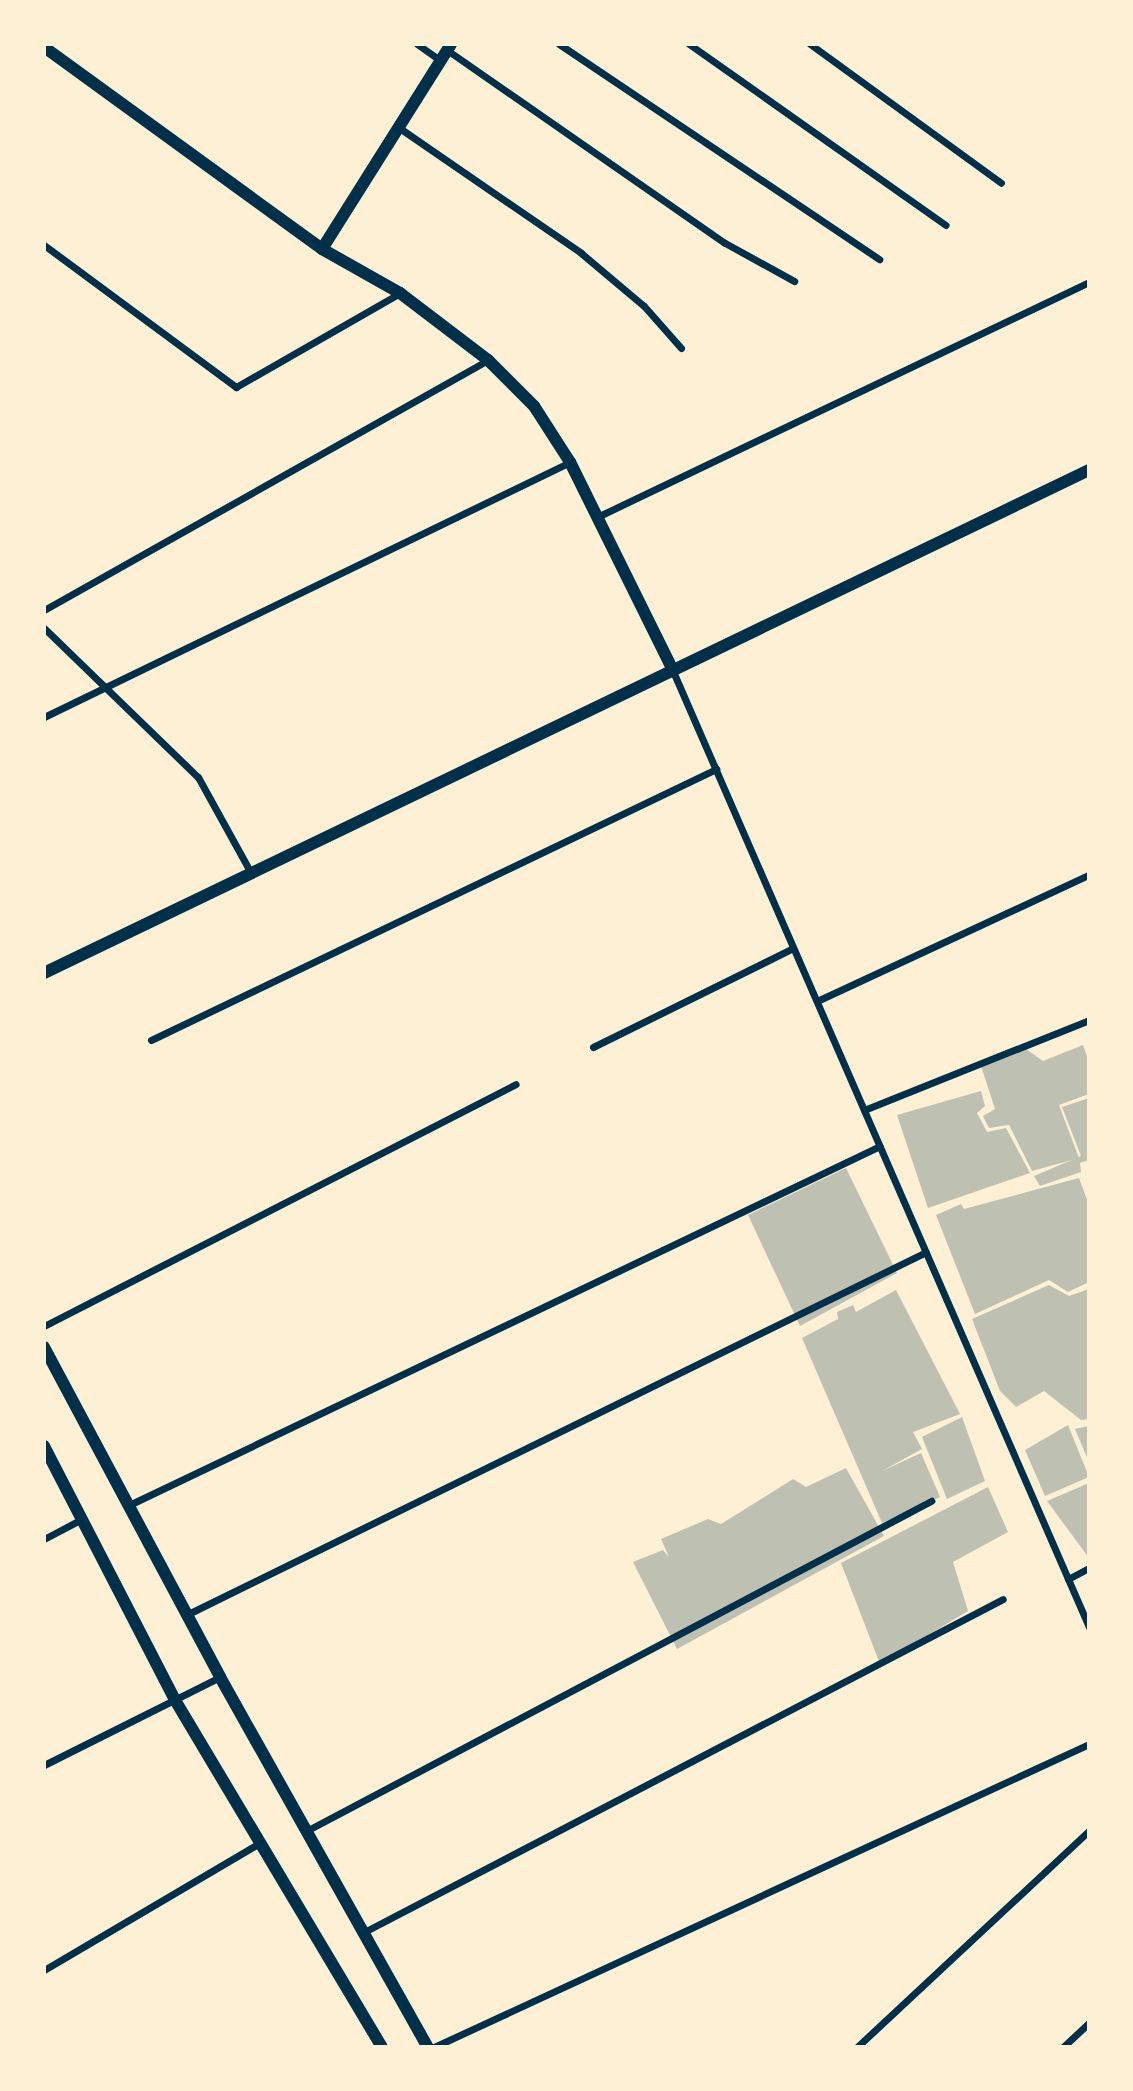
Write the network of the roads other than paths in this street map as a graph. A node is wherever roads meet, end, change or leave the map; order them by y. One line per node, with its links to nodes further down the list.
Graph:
1 (417, 44): 6 (street)
2 (559, 44): 12 (street)
3 (689, 44): 9 (street)
4 (810, 44): 8 (street)
5 (44, 47): 11 (street)
6 (446, 51): 7 (street); 13 (street)
7 (398, 127): 11 (street); 16 (street)
8 (1001, 183)
9 (946, 225)
10 (44, 245): 15 (street)
11 (322, 249): 15 (street)
12 (879, 259)
13 (794, 281)
14 (1089, 282): 20 (street)
15 (400, 292): 17 (street)
16 (681, 348)
17 (488, 360): 18 (street); 21 (street)
18 (570, 463): 20 (street); 24 (street)
19 (1089, 470): 23 (street)
20 (597, 517): 23 (street)
21 (44, 610)
22 (44, 628): 24 (street)
23 (671, 668): 26 (street); 27 (street)
24 (104, 687): 25 (street); 27 (street)
25 (44, 717)
26 (716, 769): 29 (street); 33 (street)
27 (251, 873): 30 (street)
28 (1089, 875): 31 (street)
29 (793, 948): 31 (street); 34 (street)
30 (44, 973)
31 (817, 1000): 36 (street)
32 (1089, 1020): 36 (street)
33 (151, 1040)
34 (593, 1047)
35 (516, 1084): 39 (street)
36 (864, 1110): 37 (street)
37 (880, 1146): 38 (street); 43 (street)
38 (926, 1252): 47 (street); 49 (street)
39 (44, 1326)
40 (44, 1347): 43 (street)
41 (44, 1446): 44 (street)
42 (931, 1502): 55 (street)
43 (129, 1505): 49 (street)
44 (82, 1519): 45 (street); 52 (street)
45 (44, 1539)
46 (1089, 1568): 47 (street)
47 (1068, 1578): 50 (street)
48 (1003, 1600): 58 (street)
49 (186, 1615): 51 (street)
50 (1089, 1627)
51 (220, 1677): 52 (street); 55 (street)
52 (175, 1700): 54 (street); 57 (street)
53 (1089, 1745): 63 (street)
54 (44, 1765)
55 (308, 1830): 58 (street)
56 (1089, 1831): 64 (street)
57 (260, 1843): 59 (street); 61 (street)
58 (366, 1931): 62 (street)
59 (44, 1970)
60 (1089, 2023): 65 (street)
61 (382, 2047)
62 (428, 2047)
63 (434, 2047)
64 (857, 2047)
65 (1063, 2047)

